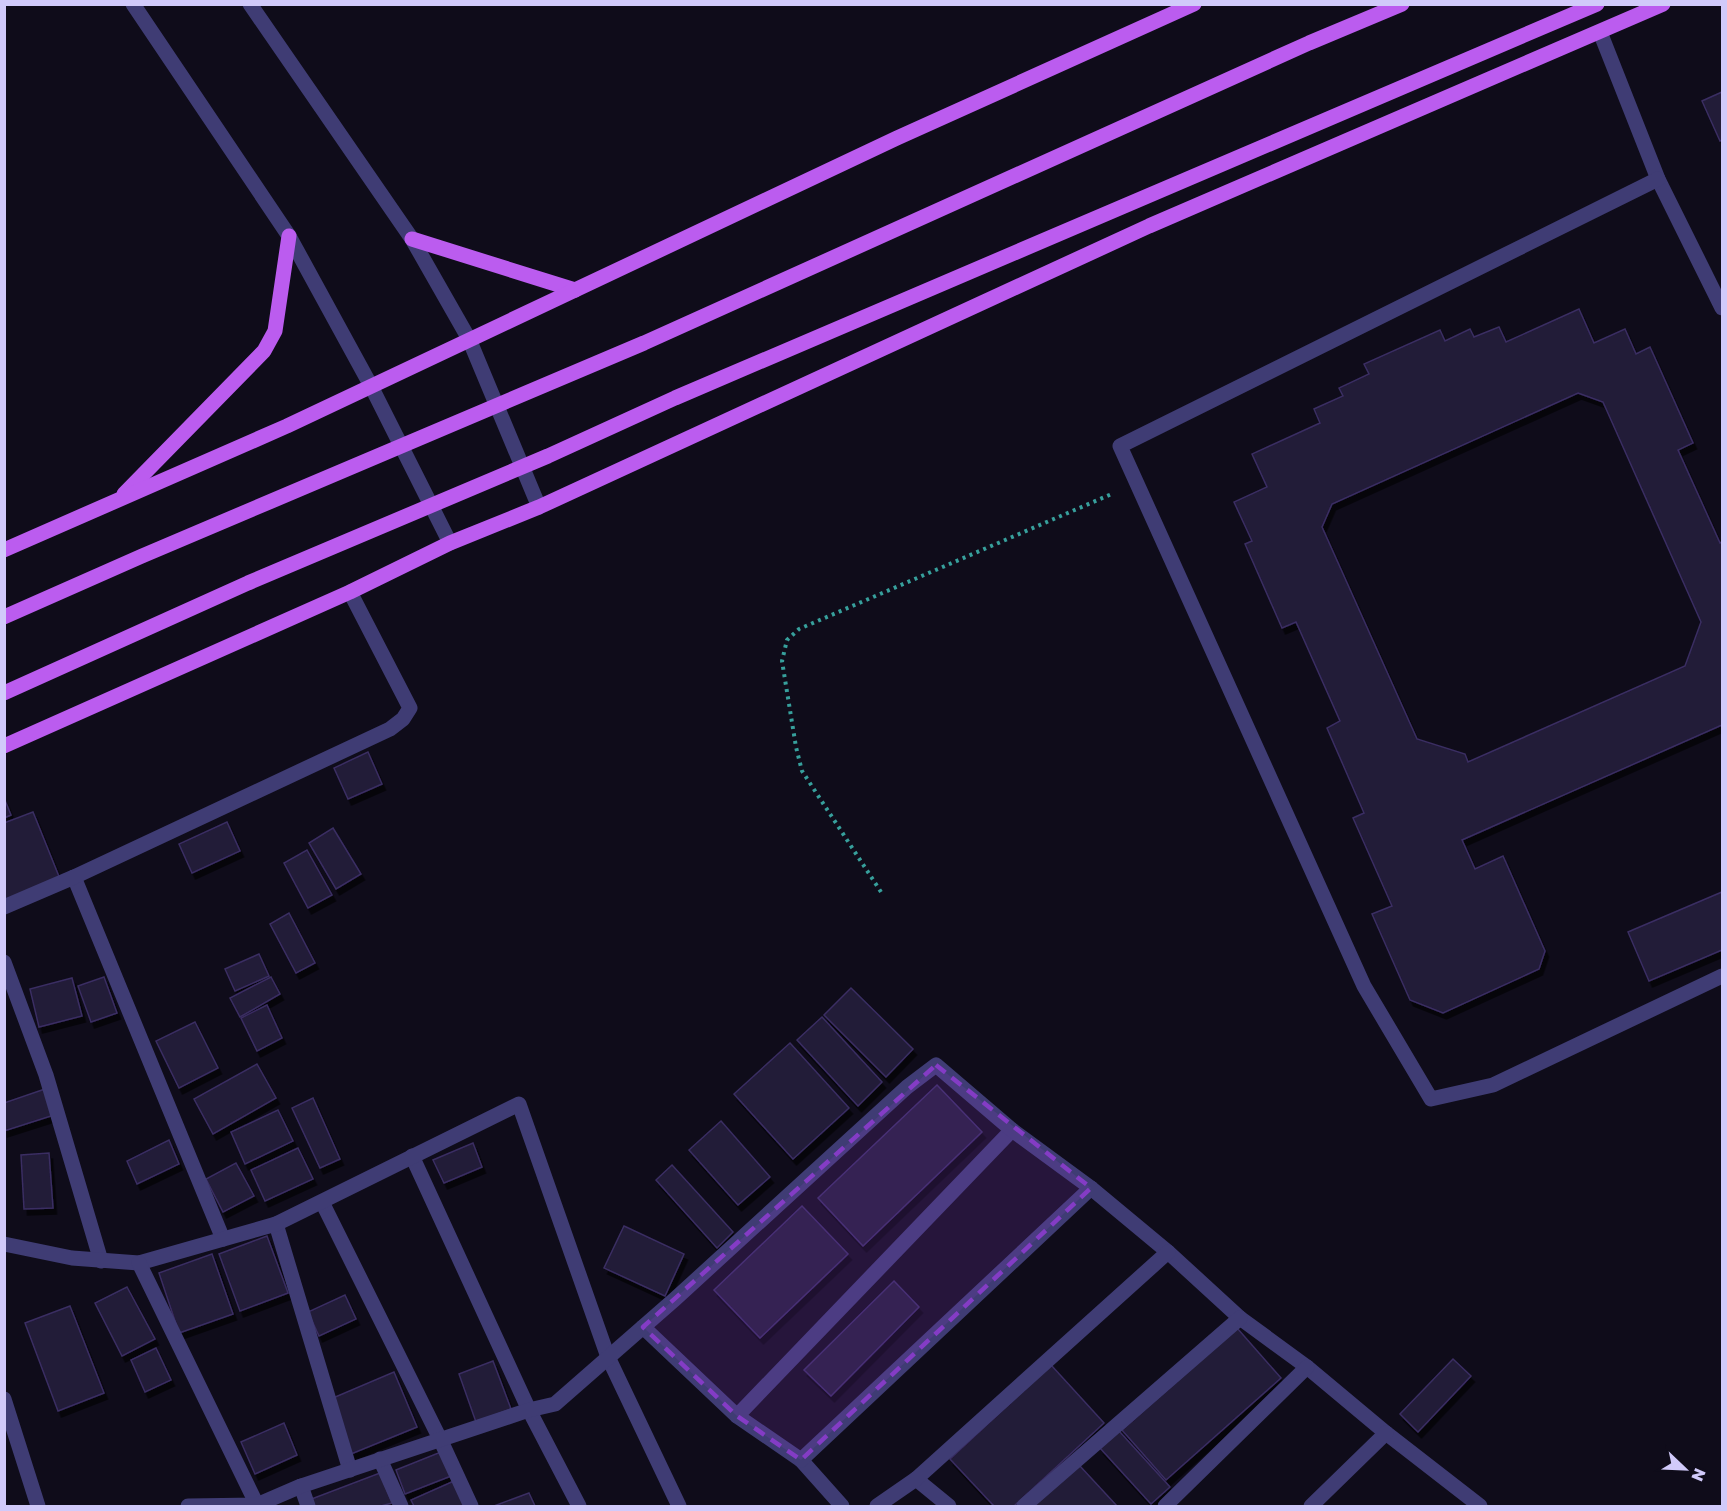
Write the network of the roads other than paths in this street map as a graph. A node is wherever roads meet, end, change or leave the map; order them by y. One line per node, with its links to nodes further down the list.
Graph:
1 (133, 4): 9 (street)
2 (250, 4): 10 (street)
3 (1194, 4): 11 (main road)
4 (1402, 4): 20 (main road, bridge)
5 (1597, 4): 21 (main road, bridge)
6 (1663, 4): 7 (main road)
7 (1600, 32): 8 (street); 16 (main road)
8 (1658, 179): 12 (street); 26 (street)
9 (289, 236): 14 (street); 15 (main road)
10 (412, 239): 11 (main road); 13 (street)
11 (575, 290): 13 (main road)
12 (1722, 308)
13 (469, 339): 14 (main road); 16 (street)
14 (371, 386): 15 (main road); 17 (street)
15 (118, 500): 18 (main road)
16 (538, 507): 17 (main road)
17 (450, 543): 19 (main road)
18 (4, 550)
19 (350, 592): 22 (main road); 23 (street)
20 (4, 616)
21 (4, 693)
22 (4, 746)
23 (74, 877): 24 (street); 32 (street)
24 (4, 907)
25 (4, 962): 35 (street)
26 (1722, 976)
27 (1012, 1130): 29 (street); 38 (street); 43 (street)
28 (412, 1156): 30 (street); 39 (street); 42 (street)
29 (1091, 1188): 34 (street); 47 (street)
30 (322, 1202): 31 (street); 45 (street)
31 (276, 1224): 32 (street); 48 (street)
32 (223, 1239): 36 (street)
33 (4, 1244): 35 (street)
34 (1168, 1252): 37 (street); 49 (street)
35 (101, 1261): 36 (street)
36 (139, 1263): 51 (street)
37 (1240, 1318): 40 (street); 62 (street)
38 (643, 1327): 39 (street); 43 (street)
39 (608, 1357): 42 (street); 58 (street)
40 (1307, 1367): 44 (street); 63 (street)
41 (4, 1399): 52 (street)
42 (530, 1410): 45 (street); 57 (street)
43 (737, 1416): 47 (street)
44 (1386, 1433): 64 (street); 65 (street)
45 (441, 1441): 46 (street); 56 (street)
46 (380, 1459): 48 (street); 55 (street)
47 (801, 1460): 59 (street)
48 (350, 1470): 50 (street)
49 (916, 1479): 60 (street); 61 (street)
50 (301, 1486): 51 (street); 54 (street)
51 (257, 1504): 53 (street)
52 (38, 1506)
53 (188, 1506)
54 (308, 1506)
55 (401, 1506)
56 (471, 1506)
57 (579, 1506)
58 (679, 1506)
59 (842, 1506)
60 (877, 1506)
61 (949, 1506)
62 (1024, 1506)
63 (1165, 1506)
64 (1311, 1506)
65 (1480, 1506)

